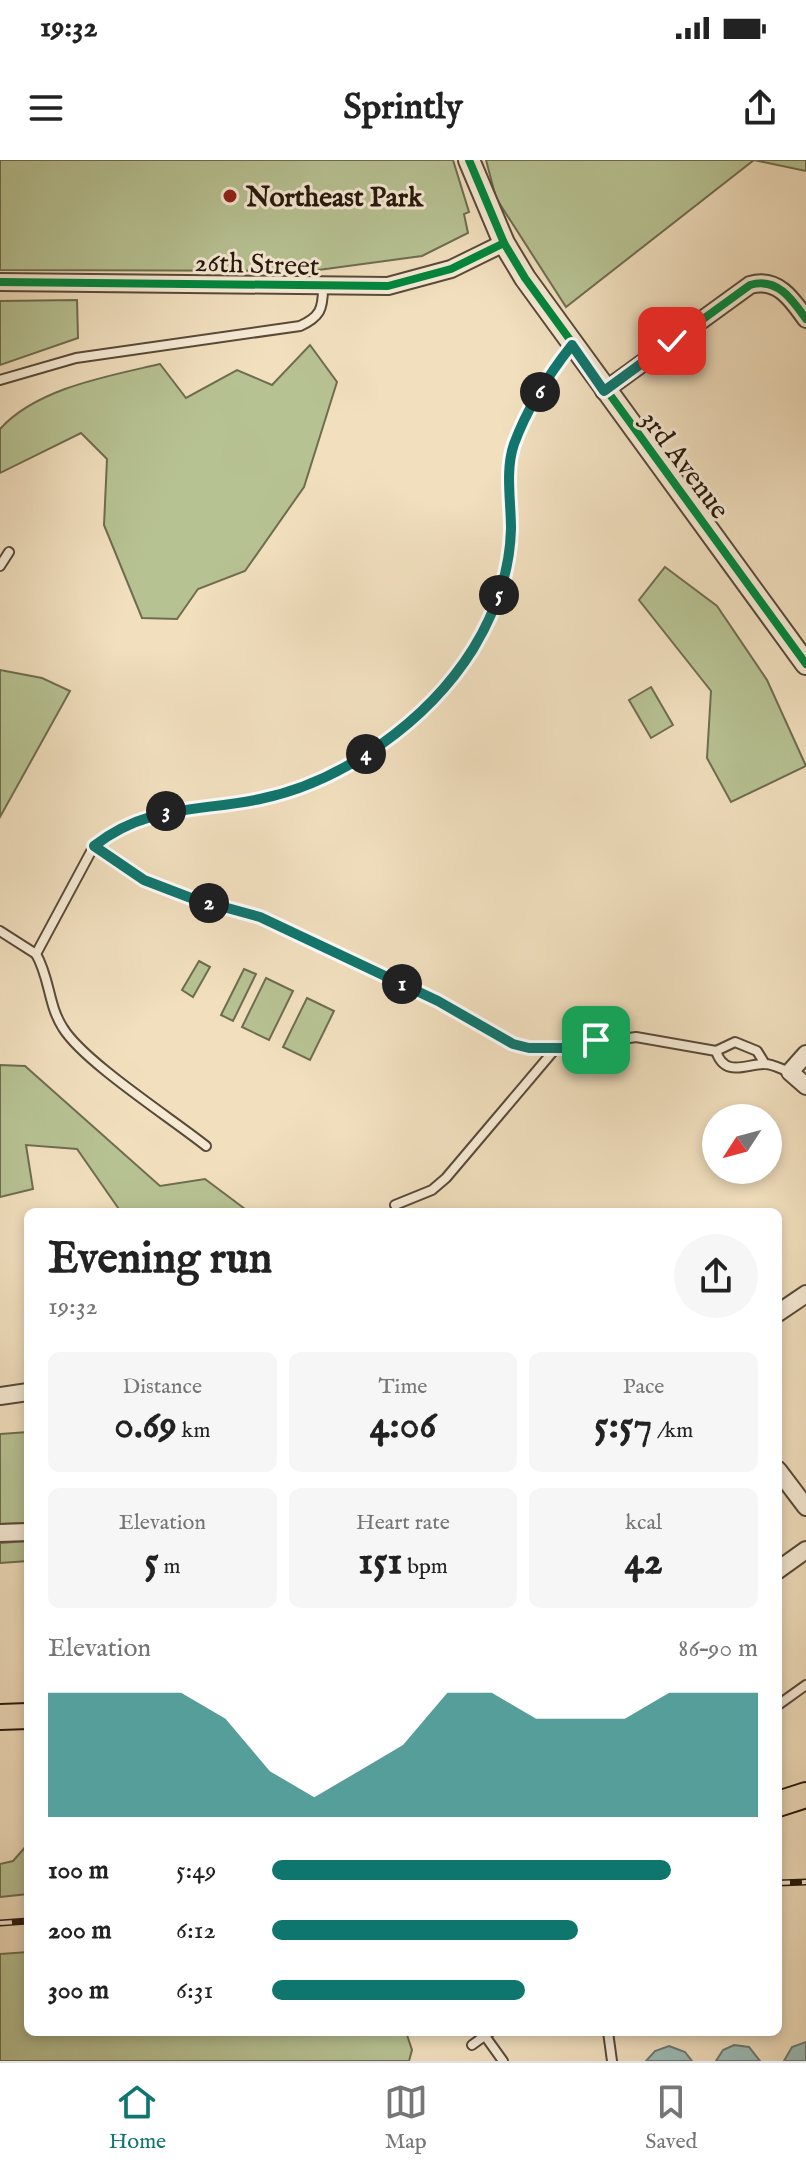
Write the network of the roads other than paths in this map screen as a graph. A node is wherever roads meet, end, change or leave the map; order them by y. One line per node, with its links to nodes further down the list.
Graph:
1 (469, 160): 2 (street, 3rd Avenue)
2 (504, 243): 4 (street, 26th Street); 6 (street, 3rd Avenue)
3 (0, 282): 4 (street, 26th Street)
4 (323, 288): 7 (lane)
5 (806, 319): 8 (street)
6 (572, 345): 8 (street, 3rd Avenue); 12 (lane)
7 (0, 380)
8 (604, 391): 11 (street, 3rd Avenue)
9 (9, 552): 10 (lane)
10 (0, 566)
11 (806, 664)
12 (94, 846): 14 (lane); 15 (lane)
13 (0, 931): 14 (lane)
14 (36, 954): 21 (lane)
15 (556, 1048): 16 (lane); 22 (lane)
16 (716, 1051): 18 (lane); 18 (lane)
17 (806, 1054): 19 (street)
18 (765, 1064): 19 (lane)
19 (790, 1072): 20 (street)
20 (806, 1086)
21 (206, 1146)
22 (395, 1205)
23 (806, 1294): 24 (street)
24 (782, 1310)
25 (24, 1393): 26 (street)
26 (0, 1396)
27 (782, 1475): 28 (street)
28 (806, 1507)
29 (24, 1532): 30 (street)
30 (0, 1533)
31 (806, 1550): 32 (street)
32 (782, 1567)
33 (806, 1685): 34 (lane)
34 (782, 1702)
35 (24, 1716): 36 (main road)
36 (0, 1717)
37 (806, 1795): 38 (main road)
38 (782, 1803)
39 (485, 2036): 42 (lane)
40 (489, 2036): 43 (lane)
41 (609, 2036): 44 (lane)
42 (472, 2045)
43 (503, 2061)
44 (612, 2061)

